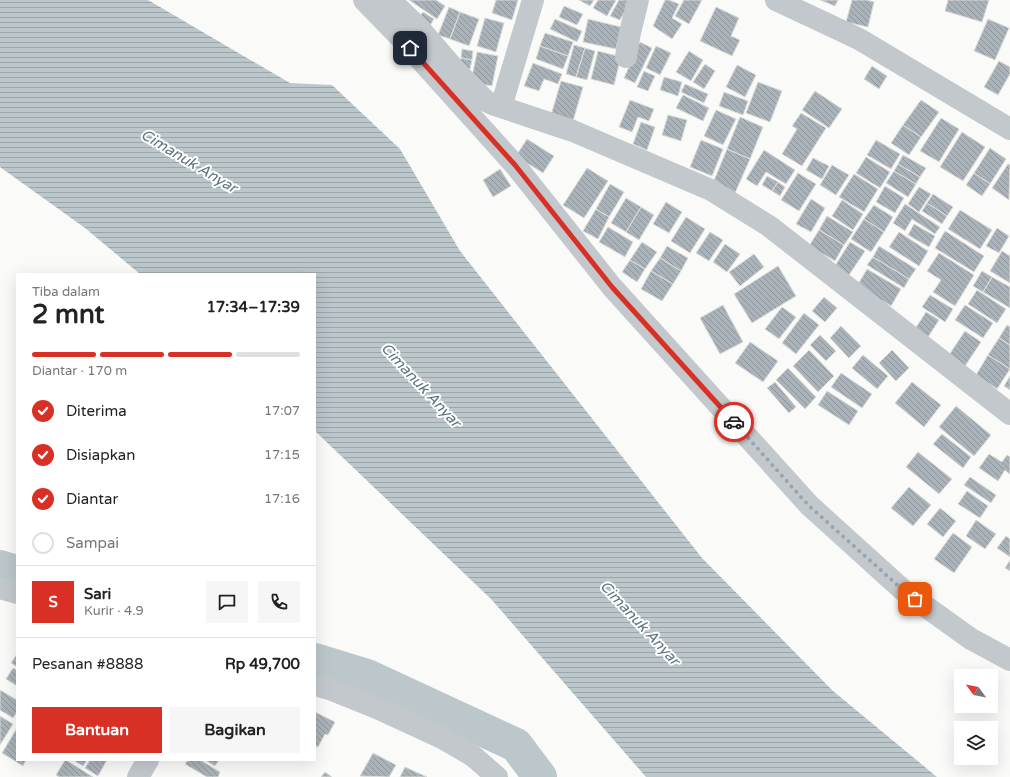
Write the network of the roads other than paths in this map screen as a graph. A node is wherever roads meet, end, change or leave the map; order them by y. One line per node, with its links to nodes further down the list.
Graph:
1 (364, 0): 12 (street)
2 (390, 0): 7 (street)
3 (533, 0): 7 (street)
4 (638, 0): 6 (street)
5 (776, 0): 8 (street)
6 (626, 57)
7 (501, 107): 9 (street)
8 (1010, 129)
9 (1010, 414)
10 (0, 588): 11 (street)
11 (16, 592)
12 (1010, 660)
13 (316, 685): 16 (street)
14 (147, 761): 15 (street)
15 (138, 777)
16 (497, 777)

